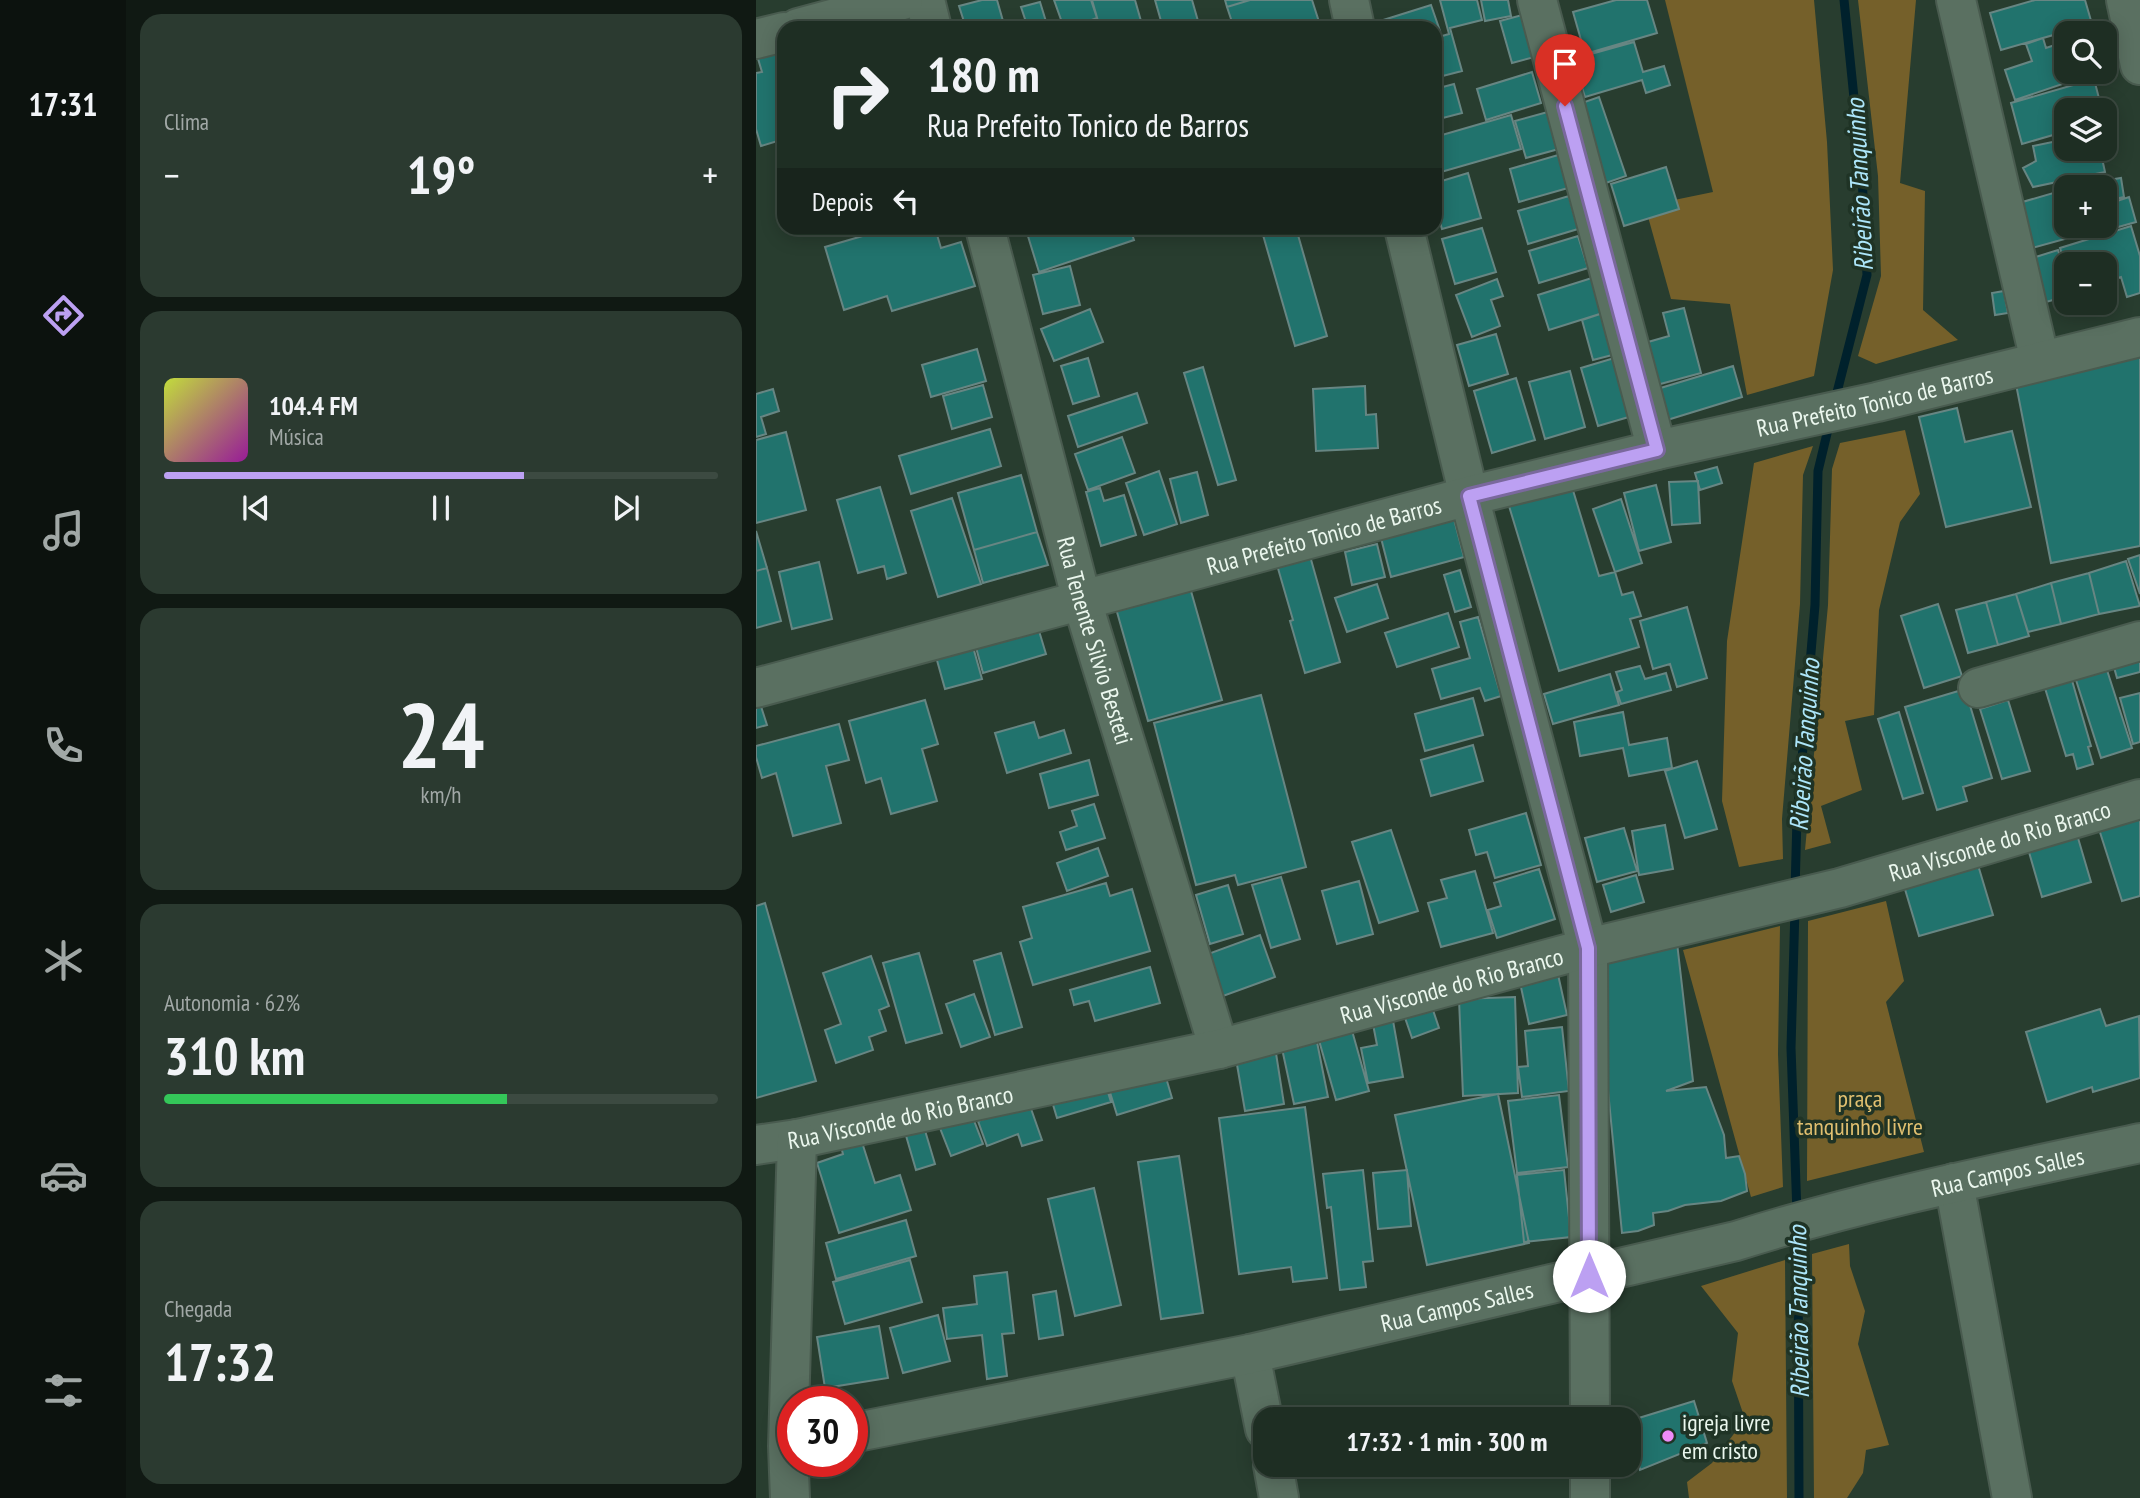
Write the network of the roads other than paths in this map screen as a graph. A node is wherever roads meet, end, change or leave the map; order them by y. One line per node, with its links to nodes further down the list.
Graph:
1 (903, 0): 7 (street)
2 (925, 0): 8 (street)
3 (1349, 0): 9 (street)
4 (1537, 0): 17 (street)
5 (1956, 0): 16 (street)
6 (2126, 0): 12 (street)
7 (824, 21)
8 (930, 21)
9 (1354, 21)
10 (777, 34): 11 (street)
11 (756, 39)
12 (2140, 65)
13 (987, 235): 19 (street, Rua Tenente Silvio Besteti)
14 (1406, 235): 18 (street)
15 (2140, 337): 16 (street, Rua Prefeito Tonico de Barros)
16 (2040, 361): 17 (street, Rua Prefeito Tonico de Barros)
17 (1657, 450): 18 (street, Rua Prefeito Tonico de Barros)
18 (1469, 496): 19 (street, Rua Prefeito Tonico de Barros); 24 (street)
19 (1082, 601): 21 (street, Rua Prefeito Tonico de Barros); 25 (street, Rua Tenente Silvio Besteti)
20 (2140, 641): 22 (street)
21 (756, 688)
22 (1978, 688)
23 (2140, 799): 24 (street, Rua Visconde do Rio Branco)
24 (1588, 948): 25 (street, Rua Visconde do Rio Branco); 30 (street)
25 (1219, 1049): 26 (street, Rua Visconde do Rio Branco)
26 (797, 1139): 28 (street, Rua Visconde do Rio Branco); 32 (street)
27 (2140, 1143): 29 (street, Rua Campos Salles)
28 (756, 1145)
29 (1954, 1183): 30 (street, Rua Campos Salles); 42 (street)
30 (1589, 1276): 31 (street, Rua Campos Salles); 34 (street)
31 (1250, 1354): 33 (street); 35 (street, Rua Campos Salles)
32 (783, 1386)
33 (1261, 1407)
34 (1590, 1407)
35 (868, 1430)
36 (785, 1477): 39 (street)
37 (1275, 1477): 40 (street)
38 (1590, 1477): 41 (street)
39 (790, 1498)
40 (1279, 1498)
41 (1590, 1498)
42 (2011, 1498)

